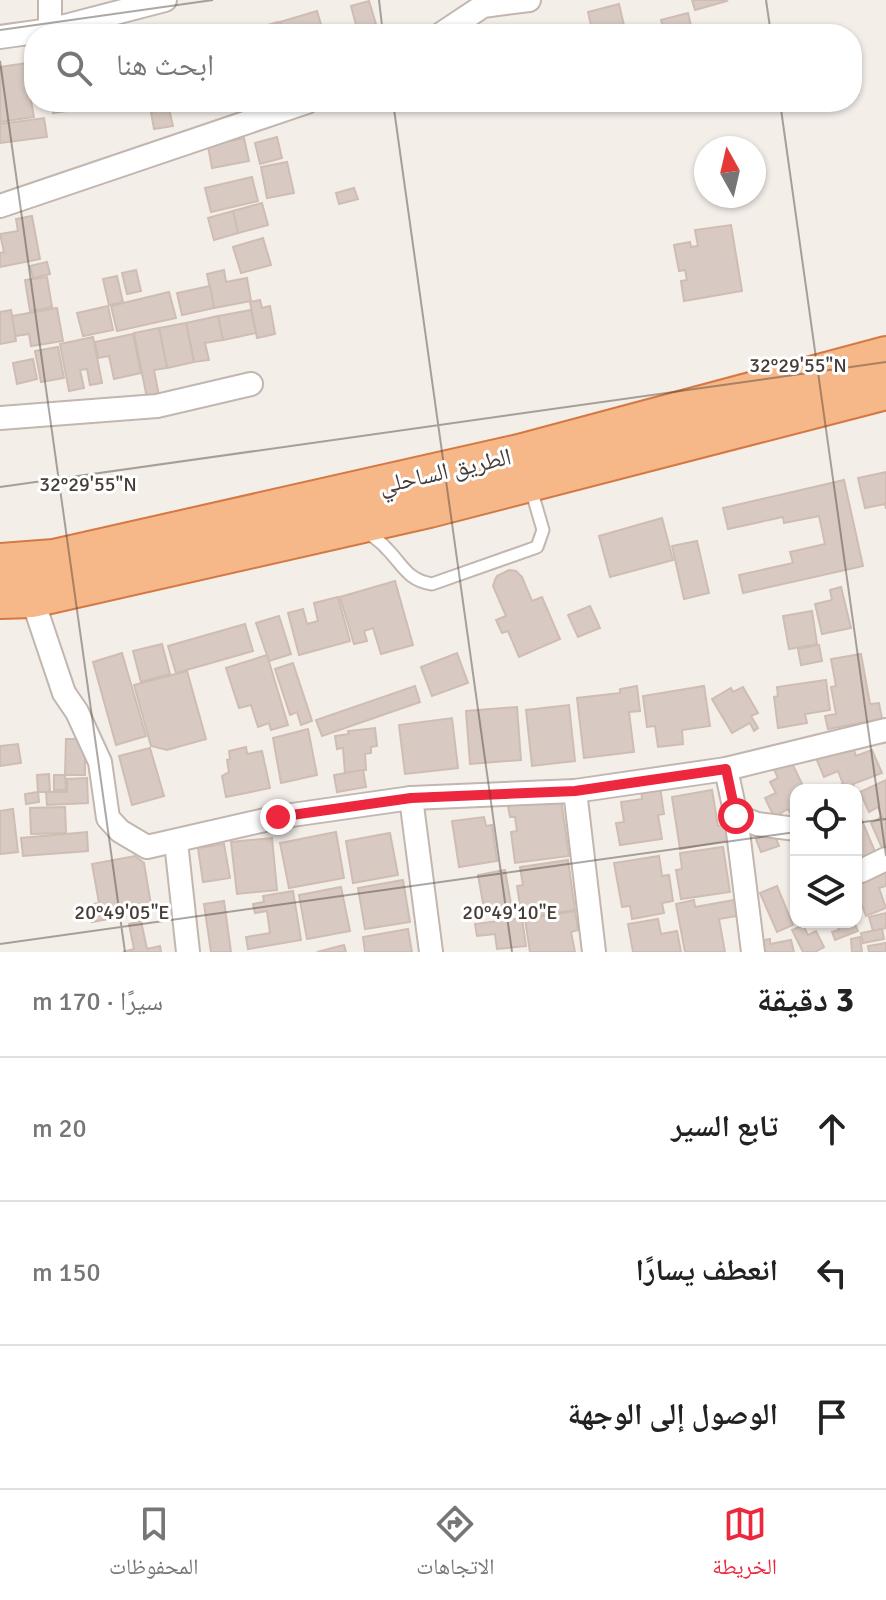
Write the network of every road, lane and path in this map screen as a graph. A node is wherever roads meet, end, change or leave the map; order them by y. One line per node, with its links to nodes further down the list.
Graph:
1 (50, 0): 5 (street)
2 (165, 0): 6 (street)
3 (525, 0): 4 (street)
4 (480, 3): 7 (street)
5 (50, 24)
6 (73, 24)
7 (454, 24)
8 (24, 34): 9 (street)
9 (0, 37)
10 (277, 112): 11 (street)
11 (0, 206)
12 (886, 356): 16 (highway, الطريق الساحلي)
13 (251, 384): 15 (street)
14 (886, 390): 16 (highway)
15 (0, 418)
16 (524, 468): 17 (highway); 17 (lane); 18 (highway, الطريق الساحلي)
17 (351, 525): 19 (highway)
18 (0, 563)
19 (16, 599): 26 (street)
20 (886, 730): 21 (street)
21 (726, 769): 22 (street); 24 (street)
22 (575, 791): 23 (street); 31 (street)
23 (411, 798): 26 (street); 30 (street)
24 (736, 816): 25 (street); 32 (street)
25 (790, 828)
26 (176, 842): 29 (street)
27 (886, 859): 28 (street)
28 (862, 871)
29 (188, 952)
30 (431, 952)
31 (594, 952)
32 (753, 952)

